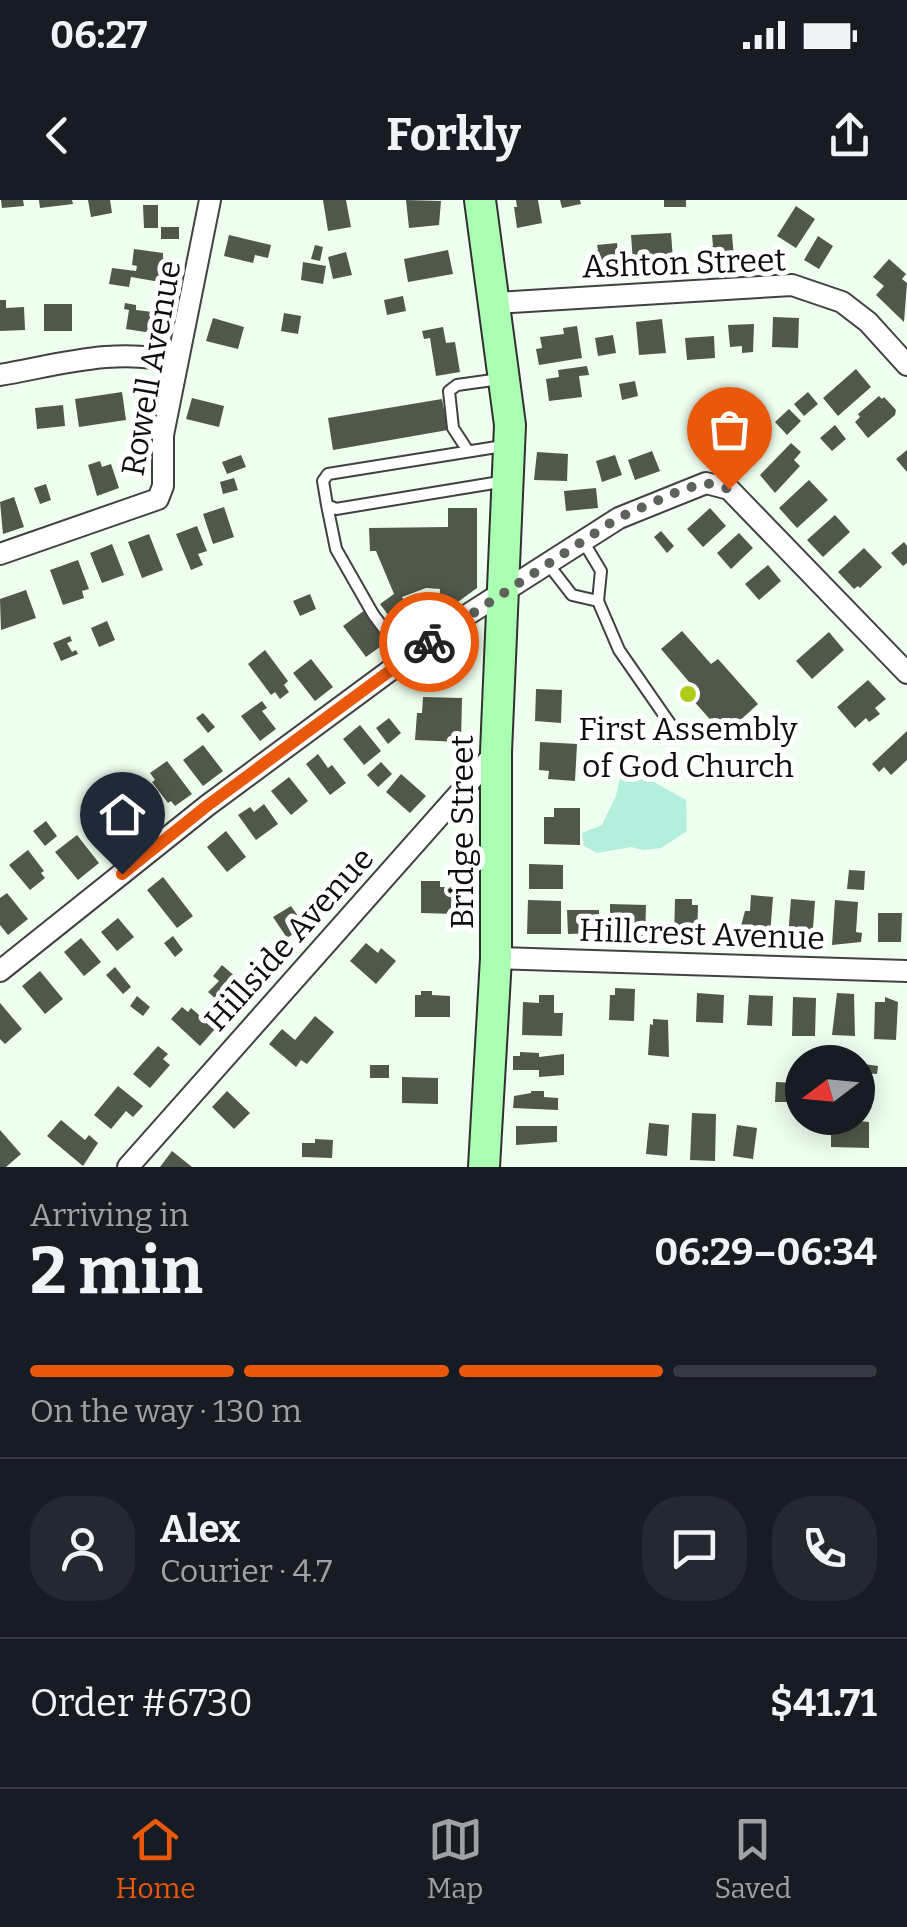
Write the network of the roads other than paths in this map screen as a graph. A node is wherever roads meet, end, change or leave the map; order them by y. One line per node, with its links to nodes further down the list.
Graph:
1 (210, 200): 4 (street, Rowell Avenue)
2 (480, 200): 3 (main road, Bridge Street)
3 (496, 303): 5 (street, Ashton Street); 7 (main road, Bridge Street)
4 (177, 363): 6 (street); 13 (street, Rowell Avenue)
5 (907, 365)
6 (0, 374)
7 (503, 379): 8 (main road, Bridge Street); 9 (lane)
8 (509, 444): 9 (lane); 10 (main road, Bridge Street)
9 (468, 451): 11 (lane)
10 (508, 480): 11 (lane); 15 (main road, Bridge Street)
11 (326, 505): 17 (lane)
12 (583, 541): 14 (street); 16 (lane); 18 (street)
13 (0, 554)
14 (548, 564): 15 (street); 16 (lane)
15 (504, 593): 17 (street); 20 (main road, Bridge Street)
16 (598, 601): 19 (lane)
17 (406, 658): 22 (street)
18 (907, 673)
19 (671, 726)
20 (496, 752): 21 (main road, Bridge Street); 24 (street, Hillside Avenue)
21 (496, 958): 23 (street, Hillcrest Avenue); 25 (main road, Bridge Street)
22 (0, 971)
23 (907, 971)
24 (128, 1167)
25 (484, 1167)

